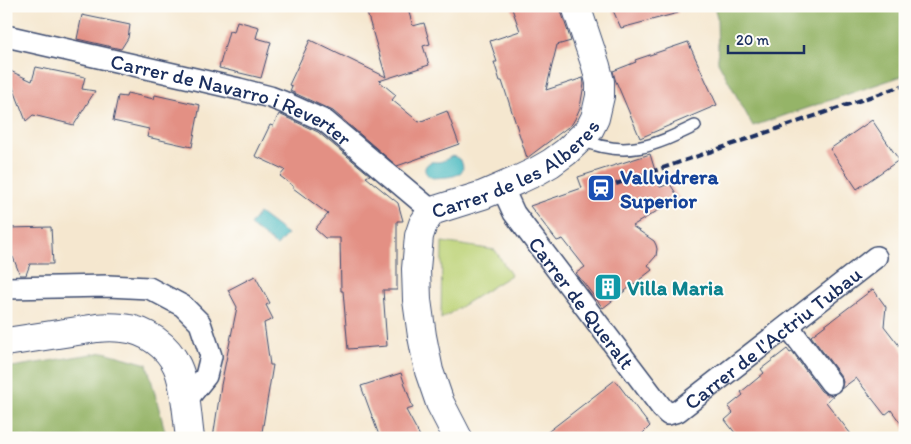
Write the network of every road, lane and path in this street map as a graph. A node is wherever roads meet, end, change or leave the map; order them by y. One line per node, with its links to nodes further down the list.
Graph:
1 (576, 6): 4 (street, Carrer de les Alberes)
2 (6, 36): 6 (street, Carrer de Navarro i Reverter)
3 (695, 126): 4 (lane)
4 (580, 139): 5 (street, Carrer de les Alberes)
5 (502, 187): 6 (street, Carrer de les Alberes); 13 (street, Carrer de Queralt)
6 (432, 210): 15 (street, Carrer de les Alberes)
7 (876, 257): 9 (street, Carrer de l'Actriu Tubau)
8 (6, 288): 12 (street)
9 (788, 326): 11 (street); 13 (street, Carrer de l'Actriu Tubau)
10 (6, 342): 12 (street)
11 (831, 383)
12 (185, 402): 14 (street)
13 (668, 414)
14 (190, 438)
15 (458, 438)

